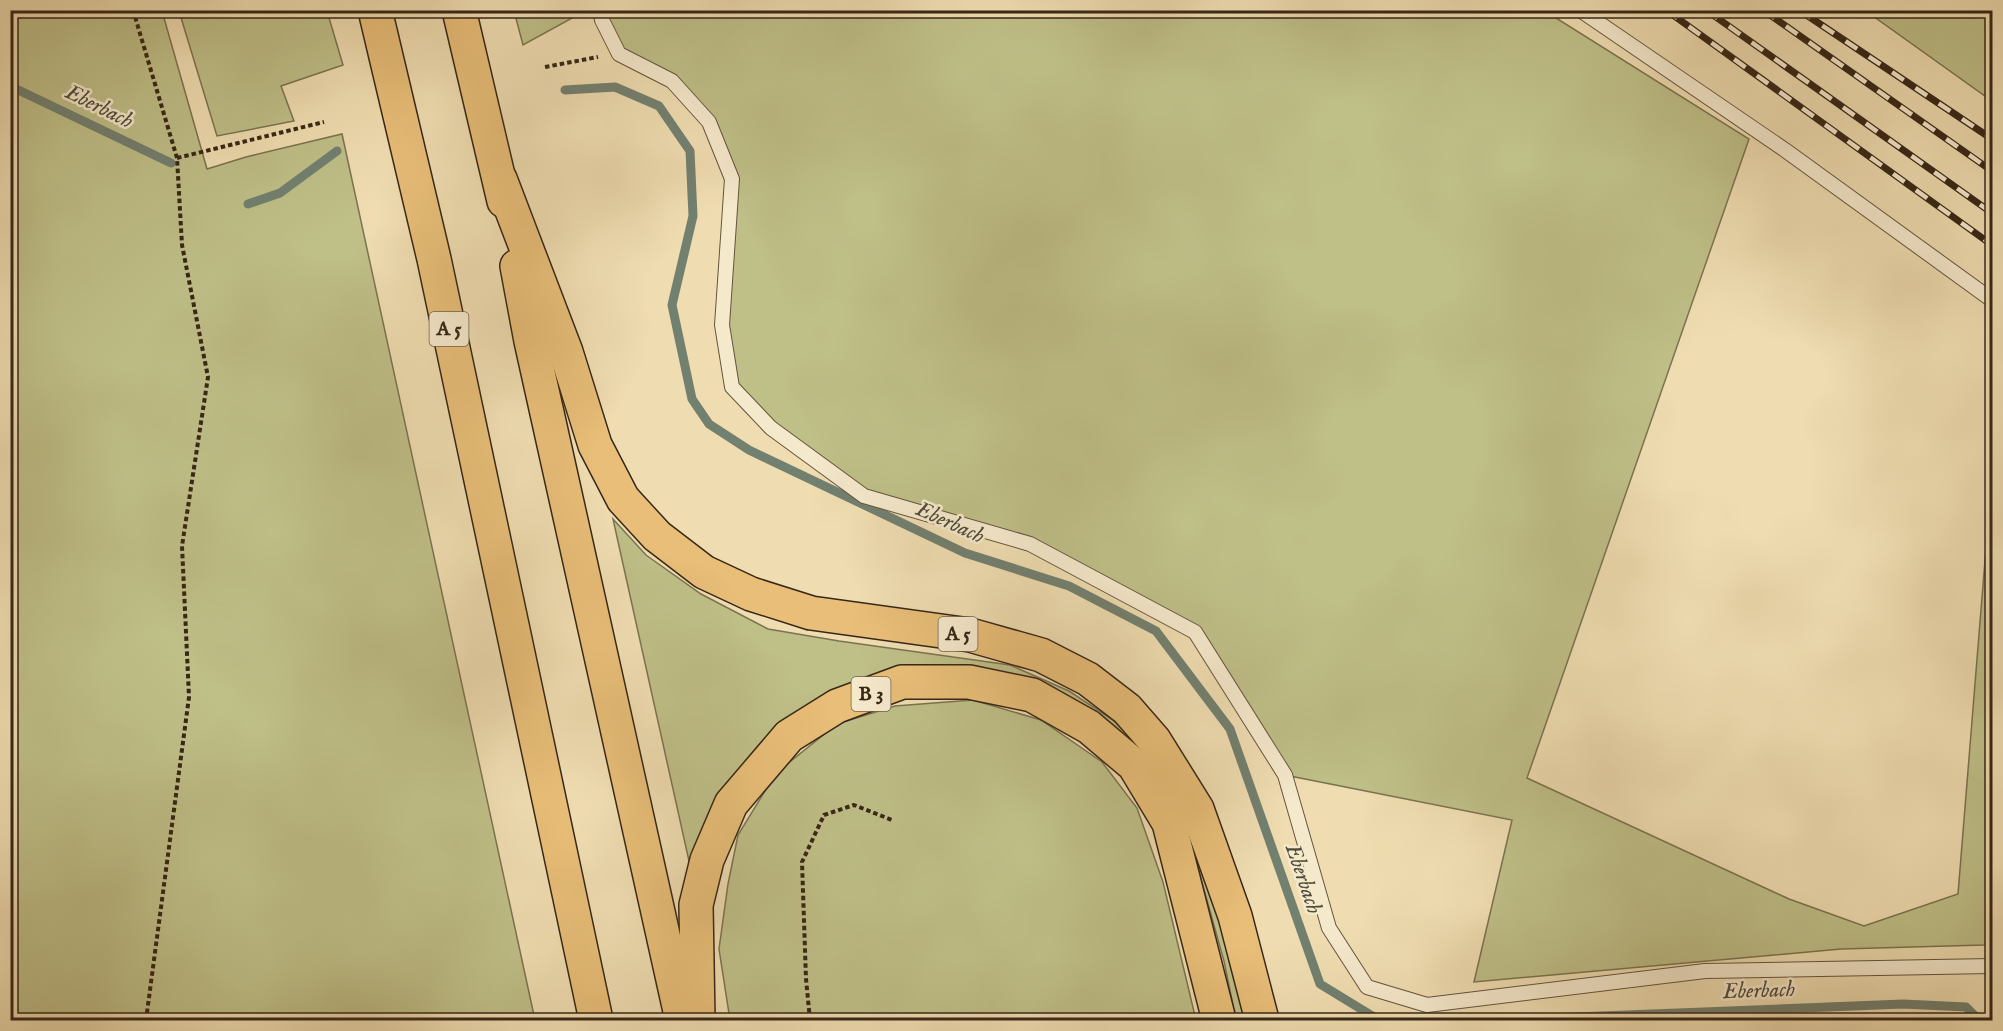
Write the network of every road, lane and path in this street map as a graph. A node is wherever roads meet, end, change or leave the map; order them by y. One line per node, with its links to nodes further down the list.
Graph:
1 (134, 10): 9 (path)
2 (375, 10): 15 (highway, A 5)
3 (459, 10): 10 (highway, A 5)
4 (600, 10): 6 (lane)
5 (1580, 10): 11 (lane)
6 (619, 54): 7 (path); 13 (lane)
7 (545, 66)
8 (324, 122): 9 (path)
9 (177, 158): 14 (path)
10 (500, 179): 16 (highway, A 5); 20 (highway, A 5)
11 (1992, 300)
12 (892, 820): 18 (path)
13 (1992, 966)
14 (146, 1020)
15 (596, 1020)
16 (682, 1020)
17 (698, 1020): 19 (highway, B 3)
18 (810, 1020)
19 (1219, 1020)
20 (1262, 1020)

